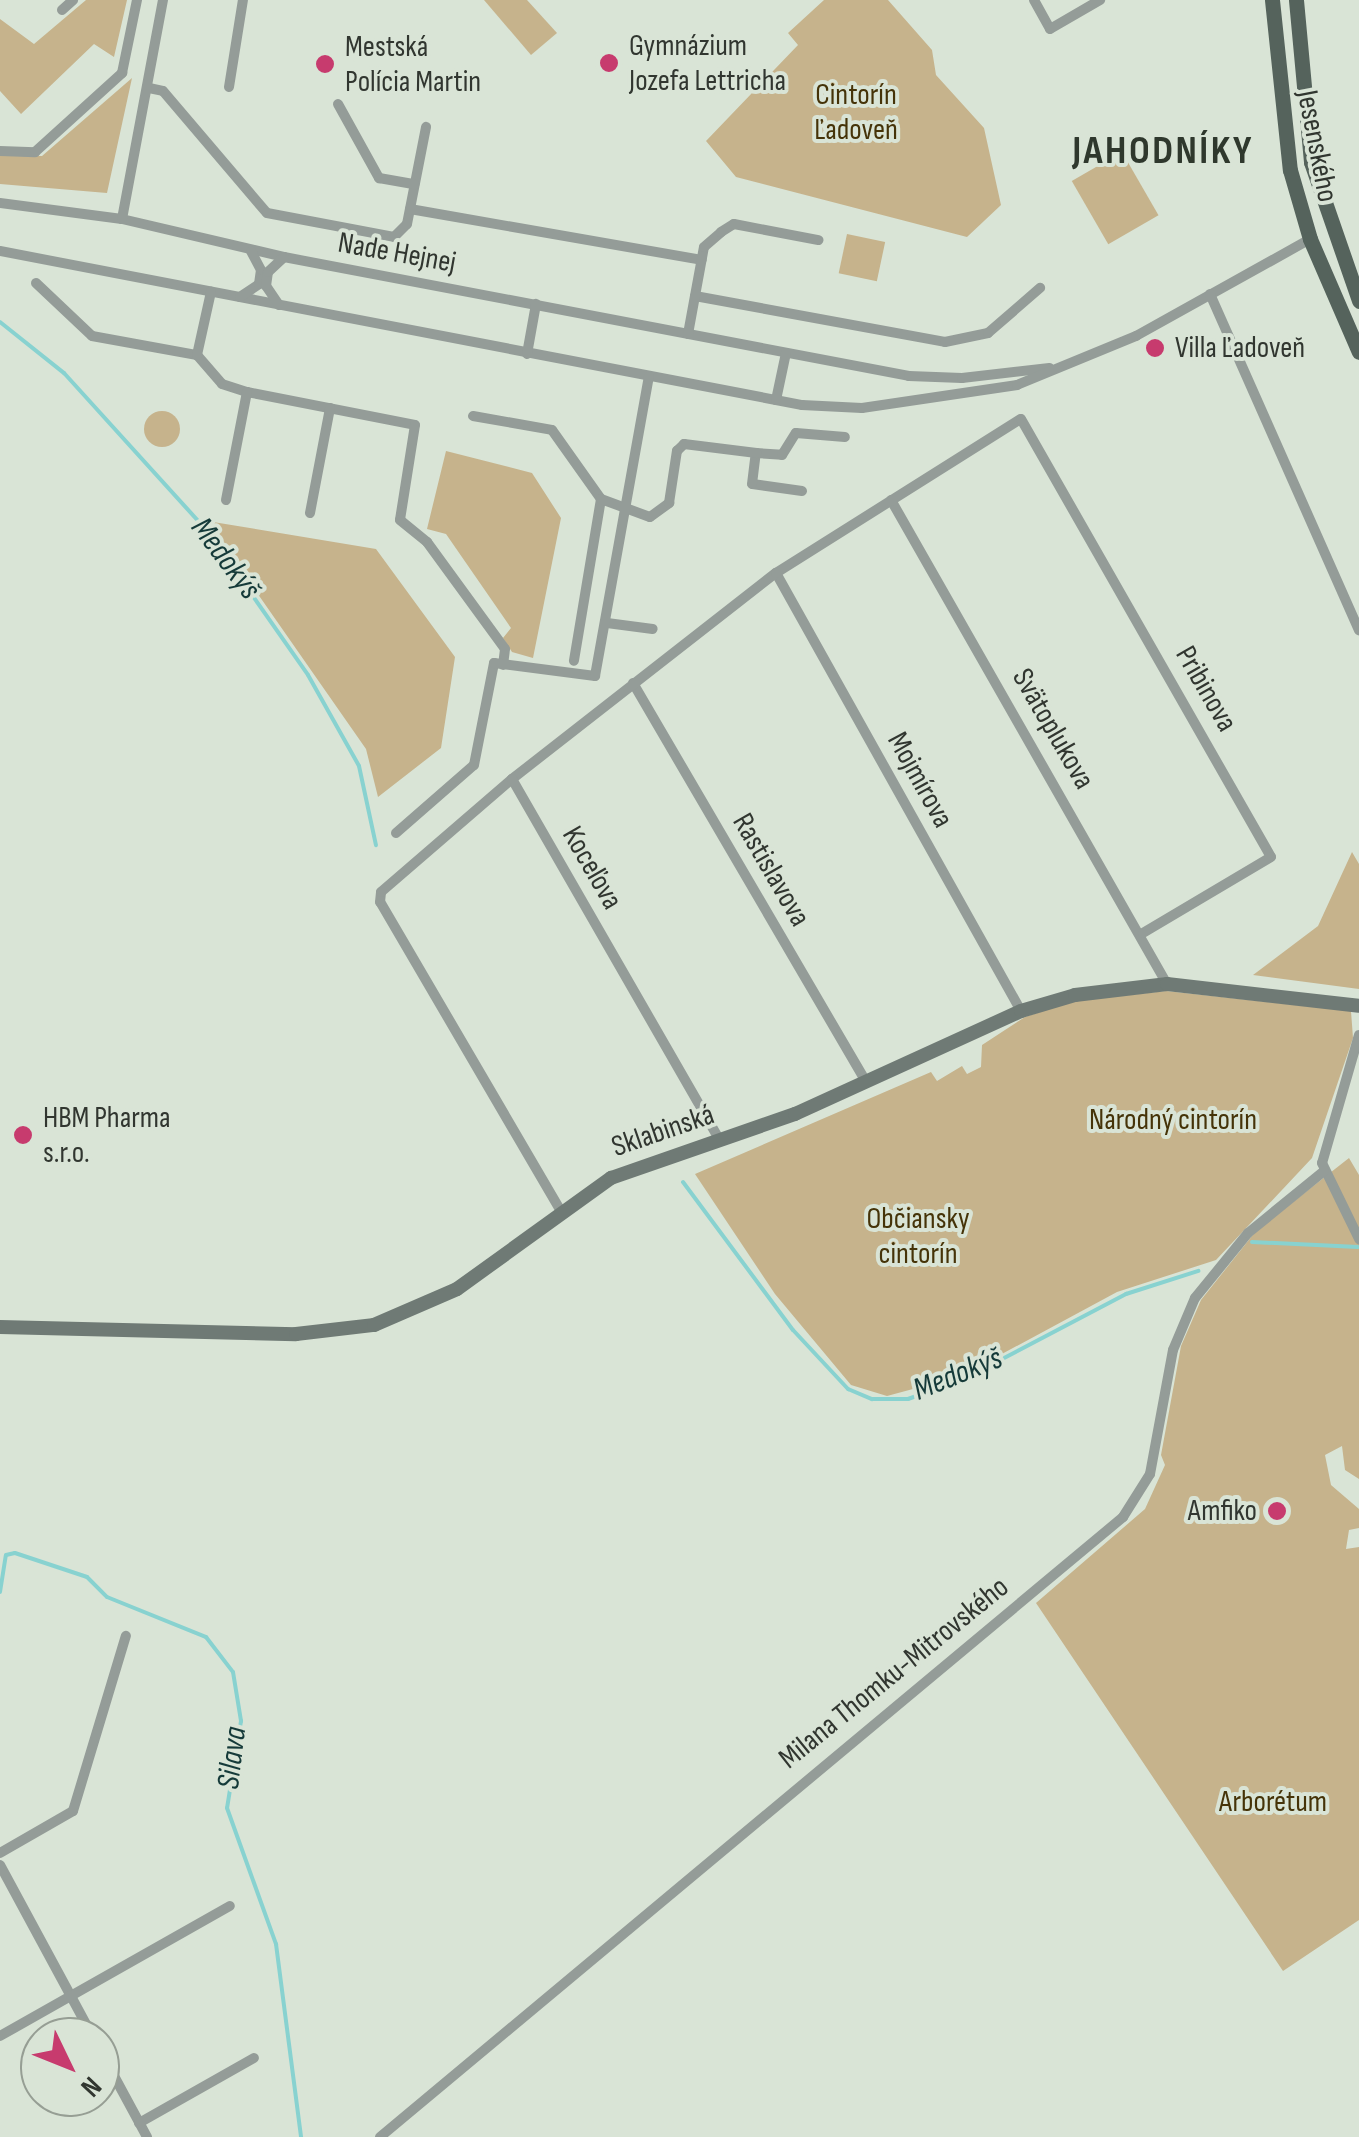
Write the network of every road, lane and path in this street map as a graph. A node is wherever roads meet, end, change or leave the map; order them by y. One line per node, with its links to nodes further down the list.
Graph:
1 (73, 0): 9 (street)
2 (137, 0): 14 (street)
3 (163, 0): 11 (street)
4 (243, 0): 10 (street)
5 (1034, 0): 6 (street)
6 (1100, 0)
7 (1272, 0): 20 (main road, Jesenského)
8 (1296, 0): 18 (main road, Jesenského)
9 (62, 10)
10 (229, 87)
11 (149, 88): 17 (street); 19 (street)
12 (338, 104): 15 (street)
13 (426, 126): 15 (street)
14 (0, 151)
15 (414, 184): 17 (street)
16 (0, 203): 19 (street, Nade Hejnej)
17 (410, 208): 26 (street)
18 (1326, 217): 20 (main road); 23 (main road, Jesenského)
19 (122, 219): 24 (street, Nade Hejnej)
20 (1310, 239): 23 (main road); 30 (street, Nade Hejnej); 37 (main road, Jesenského)
21 (818, 240): 26 (street)
22 (0, 250): 29 (street, Nade Hejnej)
23 (1338, 250): 33 (main road, Jesenského)
24 (251, 251): 25 (street, Nade Hejnej); 32 (street)
25 (284, 257): 34 (street, Nade Hejnej); 35 (street)
26 (702, 260): 31 (street)
27 (36, 282): 39 (street)
28 (1040, 288): 31 (street)
29 (211, 292): 32 (street, Nade Hejnej); 39 (street)
30 (1210, 294): 41 (street, Nade Hejnej); 58 (street)
31 (695, 296): 36 (street)
32 (240, 297): 35 (street, Nade Hejnej)
33 (1359, 301)
34 (536, 304): 36 (street, Nade Hejnej); 40 (street)
35 (280, 306): 40 (street, Nade Hejnej)
36 (688, 334): 38 (street, Nade Hejnej)
37 (1359, 352)
38 (786, 353): 41 (street, Nade Hejnej); 44 (street)
39 (197, 354): 43 (street)
40 (527, 354): 42 (street, Nade Hejnej)
41 (1060, 366): 44 (street, Nade Hejnej)
42 (649, 376): 44 (street, Nade Hejnej); 53 (street)
43 (246, 392): 45 (street); 50 (street)
44 (776, 400)
45 (330, 408): 54 (street); 60 (street)
46 (473, 416): 51 (street)
47 (845, 437): 48 (street)
48 (756, 453): 49 (street); 53 (street)
49 (802, 491)
50 (226, 500)
51 (601, 500): 53 (street); 59 (street)
52 (892, 500): 55 (street); 64 (street, Svätoplukova); 64 (street, Pribinova)
53 (623, 512): 56 (street)
54 (310, 513)
55 (776, 573): 61 (street); 67 (street, Mojmírova)
56 (606, 622): 57 (street); 60 (street)
57 (653, 630)
58 (1359, 631)
59 (574, 661)
60 (498, 664): 63 (street)
61 (632, 683): 62 (street); 69 (street, Rastislavova)
62 (512, 779): 70 (street, Koceľova); 72 (street)
63 (396, 834)
64 (1143, 933): 65 (street, Svätoplukova)
65 (1168, 984): 66 (street, Sklabinská); 67 (street, Sklabinská)
66 (1359, 1006)
67 (1021, 1010): 69 (street, Sklabinská)
68 (1359, 1035): 71 (street)
69 (866, 1082): 70 (street, Sklabinská)
70 (720, 1140): 72 (street, Sklabinská)
71 (1324, 1172): 73 (street); 86 (street, Milana Thomku-Mitrovského)
72 (562, 1213): 74 (street, Sklabinská)
73 (1359, 1239)
74 (0, 1327)
75 (126, 1636): 76 (street)
76 (0, 1853)
77 (0, 1865): 79 (street)
78 (230, 1906): 79 (street)
79 (71, 1996): 80 (street); 81 (street)
80 (82, 2017)
81 (0, 2036)
82 (254, 2058): 84 (street)
83 (120, 2087): 84 (street)
84 (139, 2122): 85 (street)
85 (147, 2137)
86 (380, 2137)

